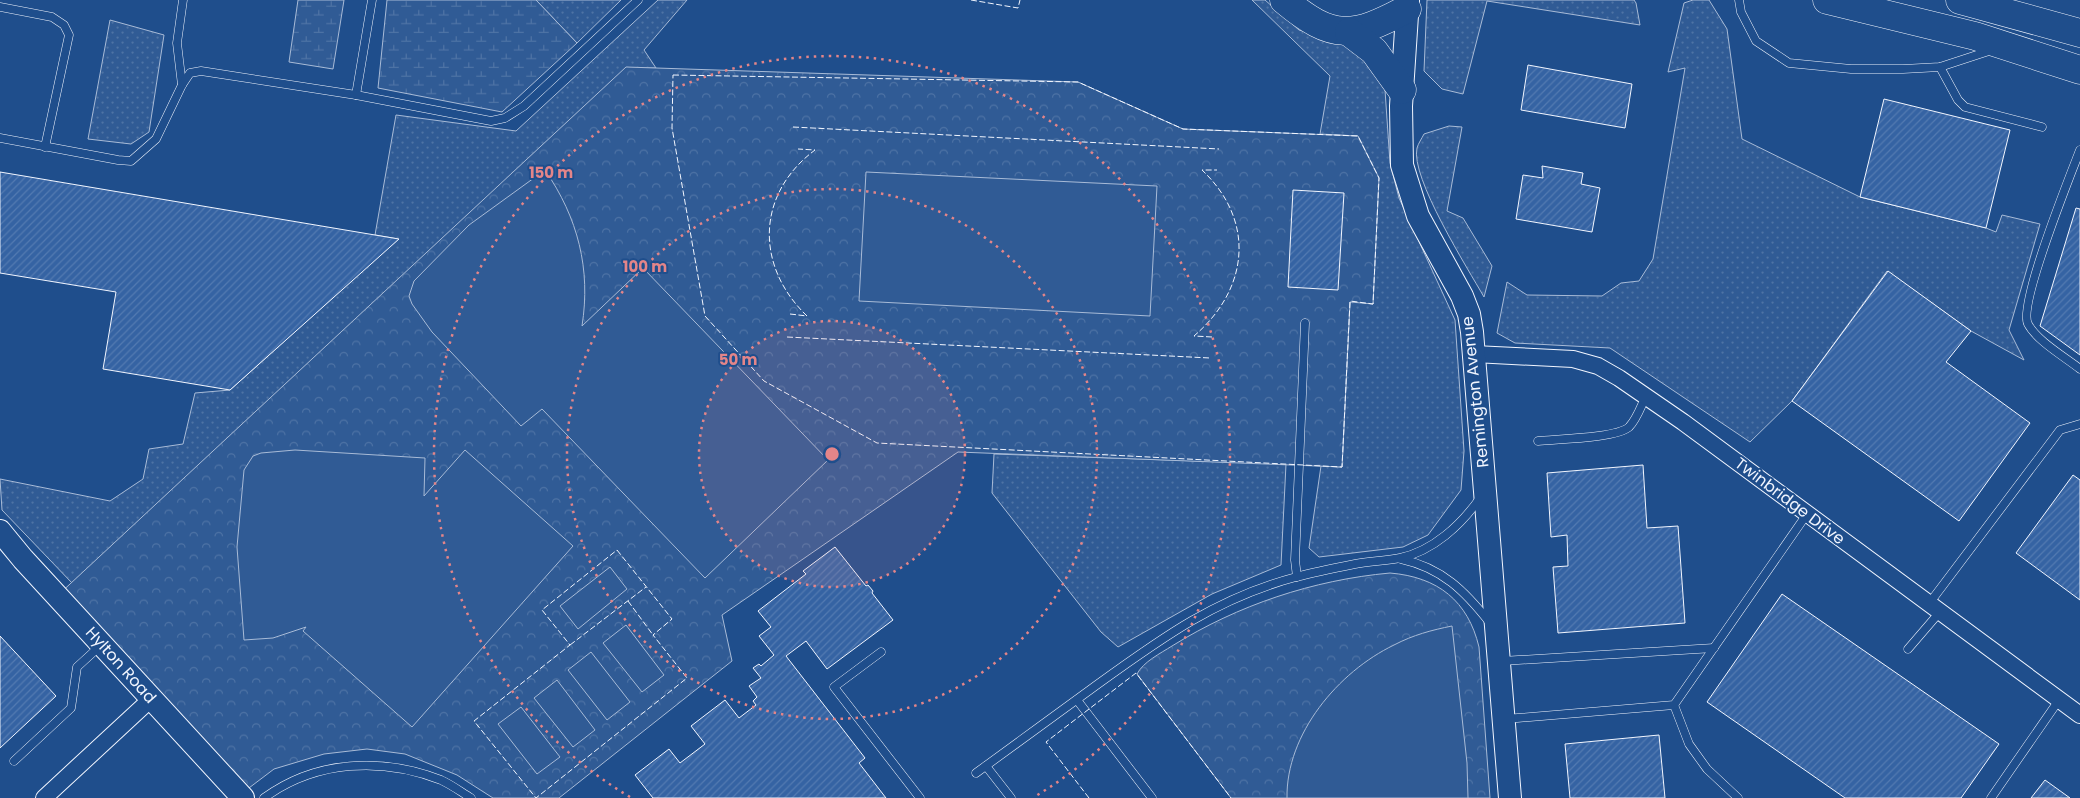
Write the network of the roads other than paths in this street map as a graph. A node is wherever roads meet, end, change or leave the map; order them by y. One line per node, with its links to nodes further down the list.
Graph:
1 (183, 0): 15 (lane)
2 (372, 0): 17 (lane)
3 (638, 0): 17 (lane)
4 (1284, 0): 10 (highway)
5 (1739, 0): 13 (lane)
6 (1827, 0): 12 (highway)
7 (1960, 0): 11 (highway)
8 (1407, 5): 10 (highway); 16 (street, Remington Avenue)
9 (0, 7): 20 (lane)
10 (1349, 32): 16 (highway)
11 (2080, 33)
12 (2005, 45): 13 (lane); 14 (highway)
13 (1940, 67): 18 (lane)
14 (2080, 70)
15 (182, 86): 17 (lane); 20 (lane)
16 (1402, 90): 23 (street, Remington Avenue)
17 (356, 95)
18 (2042, 127)
19 (0, 138): 20 (lane)
20 (46, 146)
21 (2080, 150): 24 (lane)
22 (1305, 323): 32 (lane)
23 (1474, 354): 25 (street, Twinbridge Drive); 28 (street, Remington Avenue)
24 (2080, 369)
25 (1646, 396): 27 (lane); 29 (street, Twinbridge Drive)
26 (2080, 424): 33 (lane)
27 (1538, 441)
28 (1485, 490): 31 (lane); 34 (street, Remington Avenue)
29 (1807, 514): 33 (street, Twinbridge Drive); 36 (lane)
30 (0, 531): 35 (street, Hylton Road)
31 (1399, 558): 32 (lane); 34 (lane)
32 (1296, 577): 41 (lane)
33 (1934, 609): 37 (lane); 42 (street, Twinbridge Drive)
34 (1497, 632): 39 (street, Remington Avenue)
35 (102, 644): 40 (street, Hylton Road); 46 (lane)
36 (1714, 648): 39 (lane); 43 (lane)
37 (1908, 649)
38 (882, 652): 53 (lane)
39 (1500, 661): 45 (street, Remington Avenue)
40 (151, 699): 49 (street); 50 (street, Hylton Road)
41 (1076, 700): 47 (lane); 55 (lane)
42 (2059, 700): 44 (street, Twinbridge Drive); 58 (lane)
43 (1674, 705): 45 (lane); 57 (lane)
44 (2078, 711)
45 (1504, 719): 56 (street, Remington Avenue)
46 (14, 761)
47 (986, 766): 48 (lane); 54 (lane)
48 (976, 773)
49 (44, 798)
50 (243, 798)
51 (264, 798): 52 (lane)
52 (471, 798)
53 (920, 798)
54 (1011, 798)
55 (1152, 798)
56 (1510, 798)
57 (1738, 798)
58 (1991, 798)

